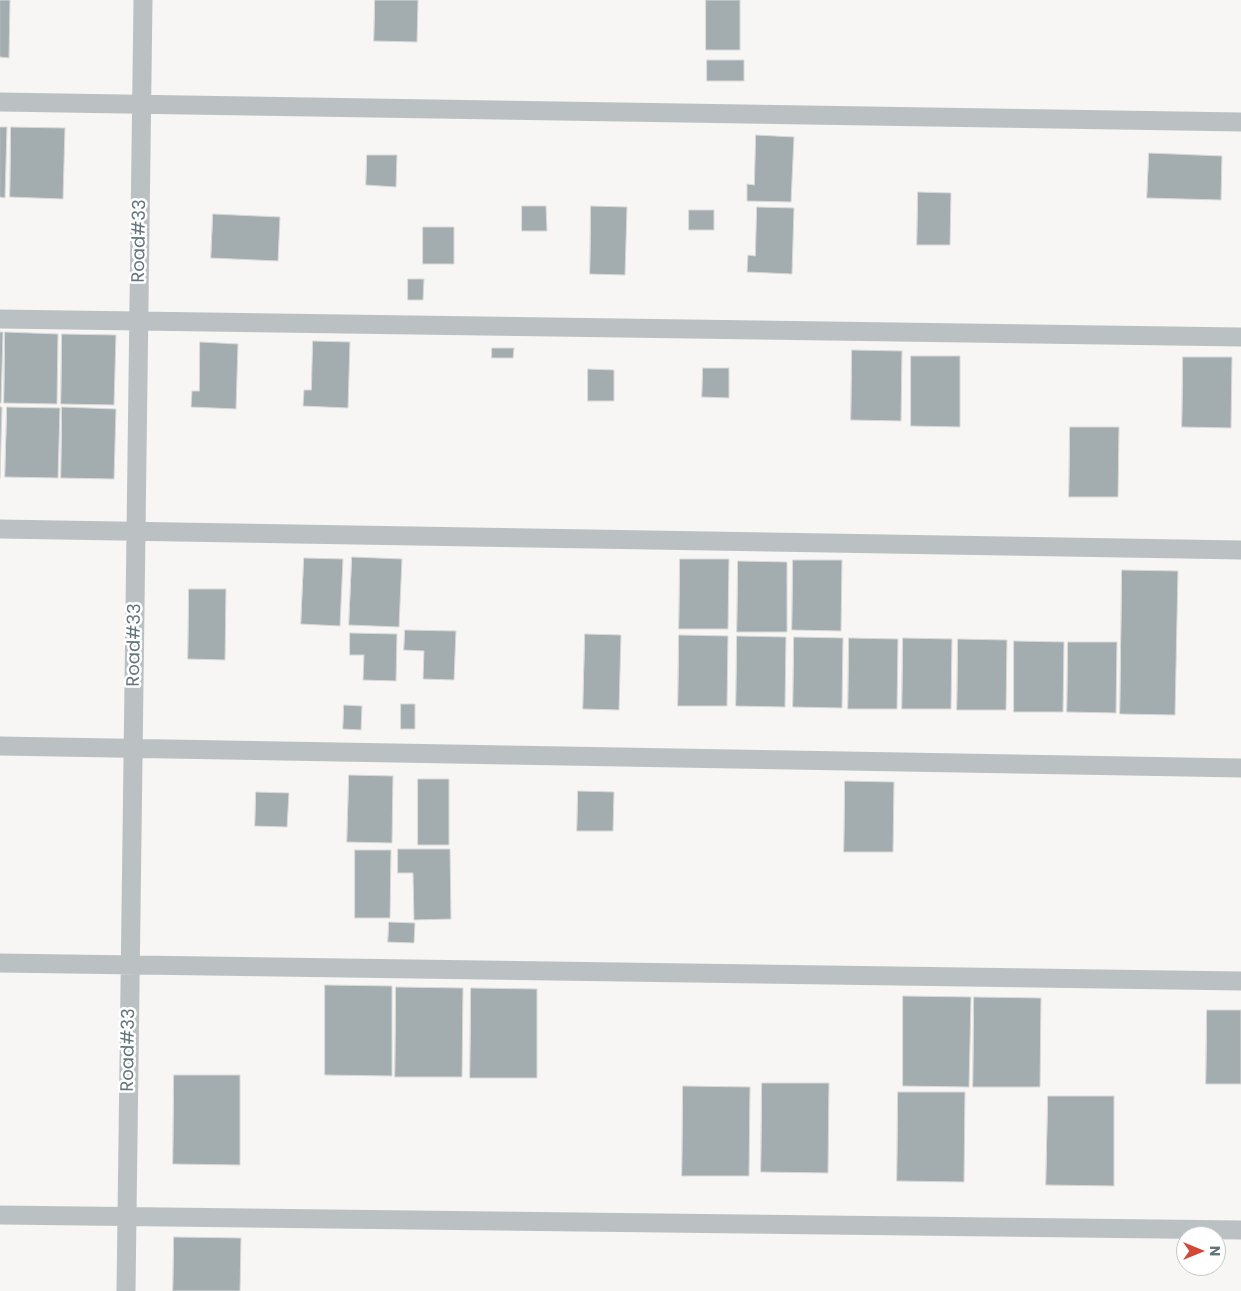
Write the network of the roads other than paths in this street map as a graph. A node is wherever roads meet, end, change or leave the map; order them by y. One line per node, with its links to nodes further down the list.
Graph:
1 (143, 0): 3 (street, Road#33)
2 (0, 102): 3 (street)
3 (142, 104): 4 (street); 6 (street, Road#33)
4 (1241, 122)
5 (0, 319): 6 (street)
6 (139, 320): 7 (street); 9 (street, Road#33)
7 (1241, 337)
8 (0, 529): 9 (street)
9 (136, 530): 10 (street); 12 (street, Road#33)
10 (1241, 550)
11 (0, 746): 12 (street)
12 (133, 748): 13 (street); 15 (street, Road#33)
13 (1241, 768)
14 (0, 963): 15 (street)
15 (130, 966): 16 (street); 18 (street, Road#33)
16 (1241, 981)
17 (0, 1215): 18 (street)
18 (127, 1217): 19 (street); 20 (street, Road#33)
19 (1241, 1230)
20 (126, 1291)

